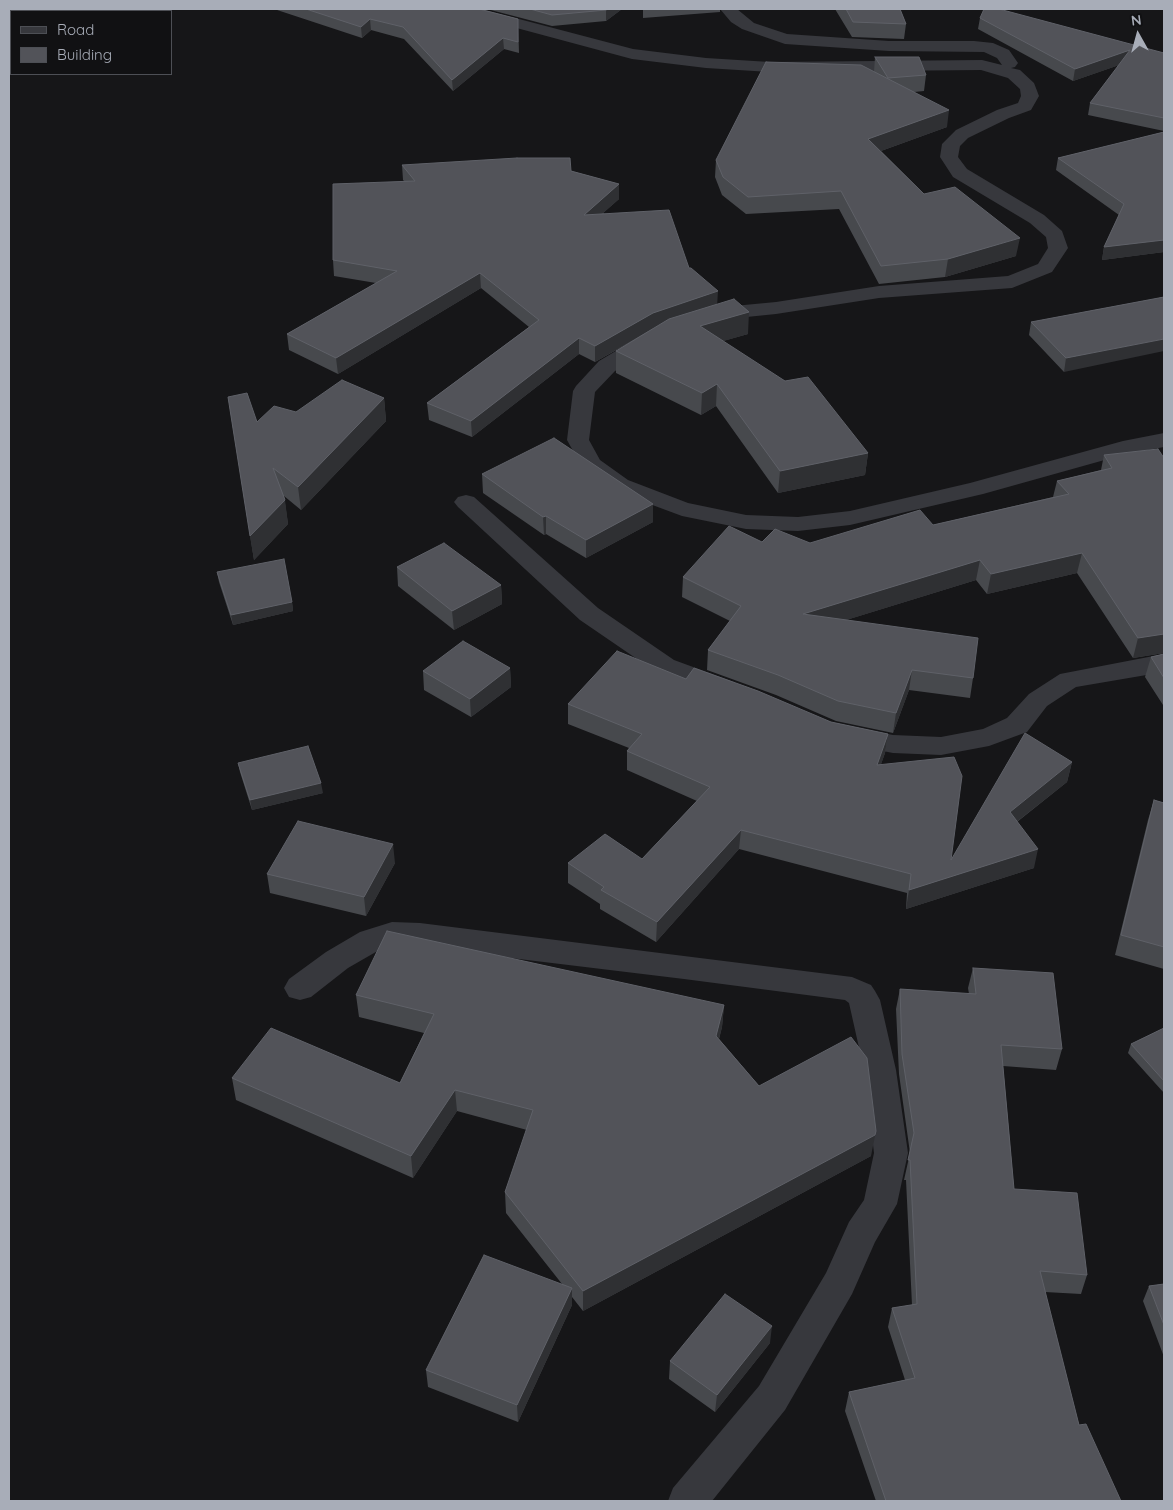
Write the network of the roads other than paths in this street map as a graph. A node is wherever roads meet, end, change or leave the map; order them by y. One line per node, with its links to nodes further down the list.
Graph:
1 (728, 9): 3 (street)
2 (472, 11): 3 (street)
3 (1014, 74): 4 (street)
4 (696, 322)
5 (669, 332): 6 (street)
6 (1164, 440)
7 (466, 502): 9 (street)
8 (1164, 663): 10 (street)
9 (747, 696)
10 (829, 731)
11 (300, 988): 12 (street)
12 (687, 1501)

